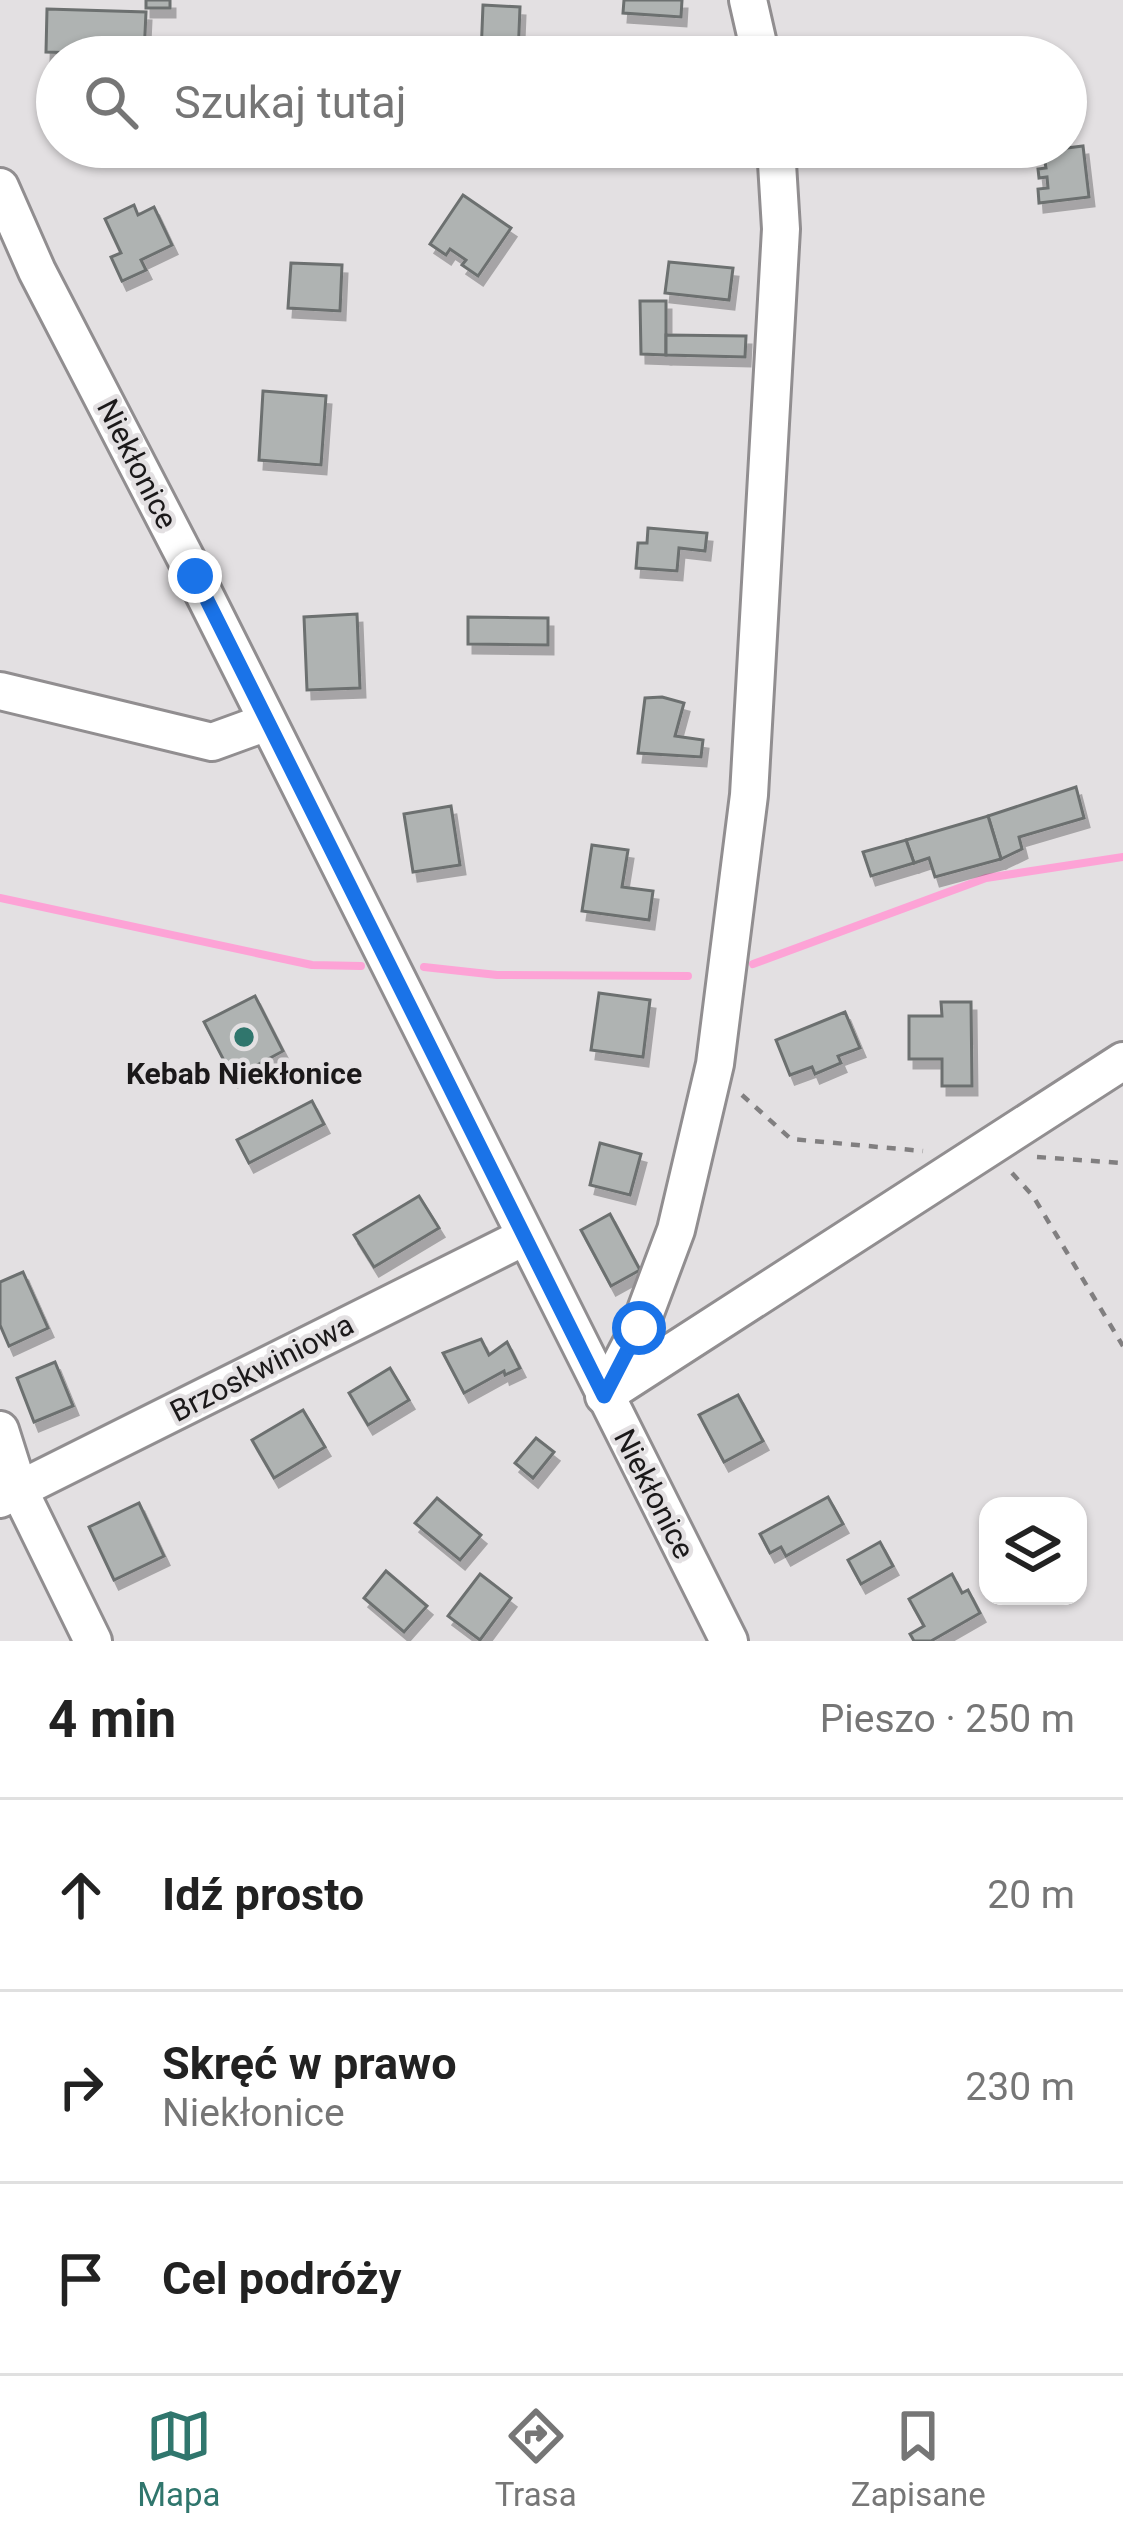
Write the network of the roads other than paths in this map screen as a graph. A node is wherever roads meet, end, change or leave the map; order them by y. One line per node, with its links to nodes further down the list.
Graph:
1 (748, 0): 2 (street)
2 (756, 36)
3 (777, 168): 9 (street)
4 (0, 187): 6 (street, Niekłonice)
5 (0, 691): 6 (street)
6 (267, 722): 8 (street, Niekłonice)
7 (1123, 1060): 9 (street)
8 (524, 1237): 9 (street, Niekłonice); 11 (street, Brzoskwiniowa)
9 (604, 1396): 13 (street, Niekłonice)
10 (0, 1430): 11 (street)
11 (10, 1494): 12 (street)
12 (93, 1641)
13 (729, 1641)

